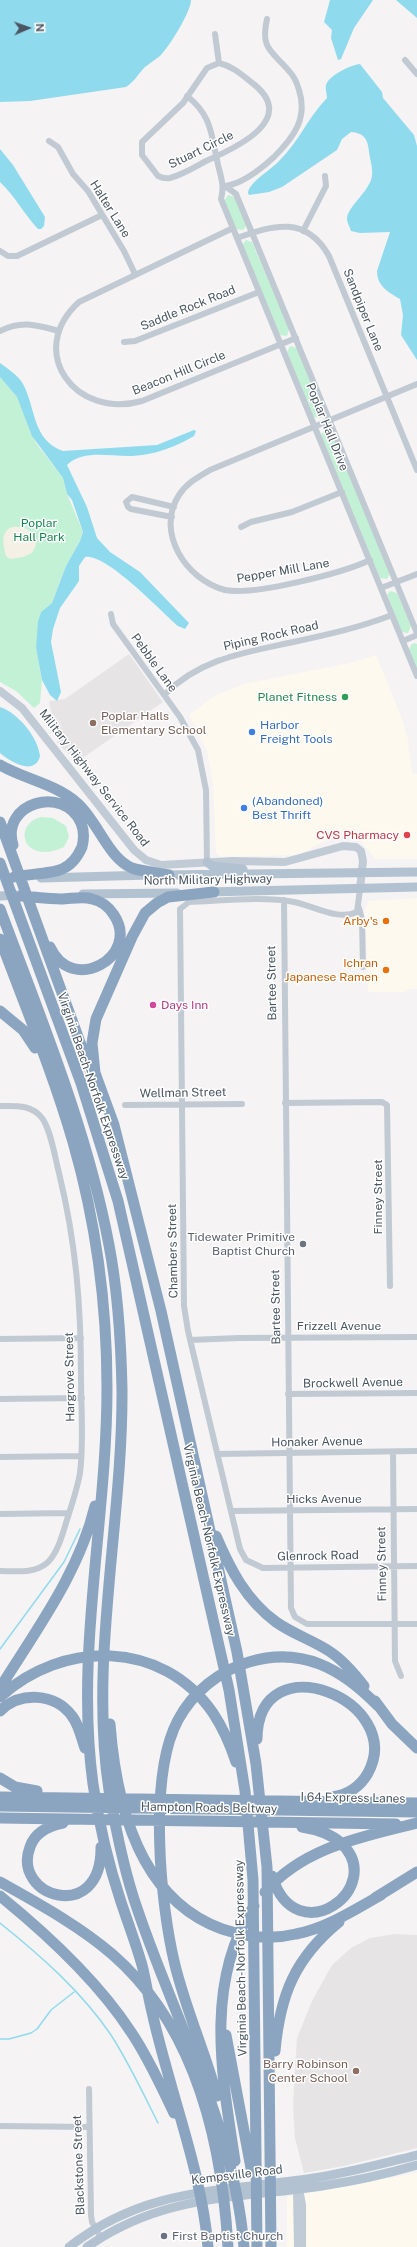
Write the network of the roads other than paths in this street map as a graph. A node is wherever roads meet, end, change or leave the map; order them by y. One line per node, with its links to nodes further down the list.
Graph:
1 (267, 19): 10 (street)
2 (214, 34): 4 (street)
3 (405, 60): 5 (street)
4 (219, 63): 6 (street, Stuart Circle); 8 (street, Stuart Circle)
5 (417, 74)
6 (187, 96): 8 (street, Poplar Hall Drive); 8 (street, Stuart Circle)
7 (50, 141): 11 (street, Halter Lane)
8 (216, 157): 10 (street, Poplar Hall Drive)
9 (325, 176): 13 (street)
10 (225, 186): 12 (street, Poplar Hall Drive); 14 (street, Poplar Hall Drive)
11 (102, 215): 16 (street); 17 (street, Halter Lane)
12 (233, 228): 15 (street, Poplar Hall Drive); 17 (street, Beacon Hill Circle)
13 (303, 231): 14 (street, Sandpiper Lane); 25 (street, Sandpiper Lane)
14 (252, 232): 15 (street, Sandpiper Lane); 21 (street, Poplar Hall Drive)
15 (237, 238): 18 (street, Poplar Hall Drive)
16 (0, 251)
17 (135, 274): 20 (street, Beacon Hill Circle)
18 (259, 292): 22 (street, Saddle Rock Road); 23 (street, Poplar Hall Drive)
19 (0, 331): 20 (street)
20 (59, 331): 23 (street, Beacon Hill Circle)
21 (296, 338): 23 (street, Beacon Hill Circle); 26 (street, Poplar Hall Drive)
22 (124, 342)
23 (281, 344): 27 (street, Poplar Hall Drive)
24 (417, 384): 25 (street, Pepper Mill Lane)
25 (386, 397): 26 (street, Pepper Mill Lane); 28 (street, Sandpiper Lane)
26 (330, 420): 27 (street, Pepper Mill Lane); 35 (street, Poplar Hall Drive)
27 (314, 426): 29 (street, Poplar Hall Drive); 30 (street, Pepper Mill Lane)
28 (417, 470)
29 (342, 492): 32 (street); 33 (street, Poplar Hall Drive)
30 (174, 507): 31 (street, Pepper Mill Lane); 31 (street)
31 (172, 517): 33 (street, Pepper Mill Lane)
32 (241, 527)
33 (370, 560): 36 (street, Poplar Hall Drive)
34 (417, 574): 35 (street)
35 (396, 582): 36 (street); 39 (street, Poplar Hall Drive)
36 (381, 588): 38 (street, Poplar Hall Drive)
37 (111, 614): 43 (street, Pebble Lane)
38 (392, 615): 40 (street, Poplar Hall Drive); 43 (street, Piping Rock Road)
39 (417, 634): 40 (street)
40 (403, 641): 41 (street, Poplar Hall Drive)
41 (417, 676)
42 (0, 691): 46 (street, Military Highway Service Road)
43 (164, 695): 46 (street, Pebble Lane)
44 (0, 765): 52 (highway)
45 (0, 822): 54 (highway)
46 (207, 862): 48 (street, Military Highway Service Road); 50 (main road)
47 (0, 863): 116 (highway, Virginia Beach-Norfolk Expressway)
48 (362, 872): 49 (main road, North Military Highway); 50 (main road, North Military Highway); 56 (street, Military Highway Service Road)
49 (417, 872)
50 (260, 873): 52 (main road, North Military Highway)
51 (38, 875): 52 (main road, North Military Highway); 53 (highway); 54 (highway)
52 (169, 875)
53 (5, 878)
54 (23, 886): 64 (highway)
55 (417, 887): 56 (main road, North Military Highway)
56 (360, 889): 57 (main road, North Military Highway); 62 (street, Military Highway Service Road)
57 (214, 892): 60 (main road, North Military Highway); 74 (highway)
58 (0, 896): 59 (main road)
59 (13, 896): 60 (highway)
60 (47, 897): 64 (highway)
61 (284, 900): 62 (street); 69 (street, Bartee Street); 72 (street, Chambers Street)
62 (358, 908): 66 (street, Military Highway Service Road)
63 (0, 909): 106 (highway)
64 (32, 909): 74 (highway)
65 (0, 939): 68 (highway)
66 (363, 967)
67 (0, 1011): 68 (highway)
68 (56, 1090): 91 (highway)
69 (285, 1103): 75 (street, Finney Street); 76 (street, Bartee Street)
70 (242, 1104): 72 (street, Wellman Street)
71 (124, 1105): 72 (street, Wellman Street)
72 (183, 1105): 80 (street, Chambers Street)
73 (0, 1106): 78 (street, Hargrove Street)
74 (122, 1161): 92 (highway)
75 (390, 1286)
76 (288, 1337): 77 (street, Frizzell Avenue); 80 (street, Frizzell Avenue); 82 (street, Bartee Street)
77 (417, 1337)
78 (81, 1338): 79 (street); 83 (street, Hargrove Street)
79 (0, 1339)
80 (190, 1340): 88 (street, Chambers Street)
81 (417, 1393): 82 (street, Brockwell Avenue)
82 (288, 1394): 87 (street, Bartee Street)
83 (82, 1398): 84 (street); 89 (street, Hargrove Street)
84 (0, 1399)
85 (417, 1451): 86 (street, Honaker Avenue)
86 (393, 1452): 87 (street, Honaker Avenue); 93 (street, Finney Street)
87 (289, 1453): 88 (street, Honaker Avenue); 95 (street, Bartee Street)
88 (218, 1454): 96 (street, Chambers Street)
89 (81, 1456): 90 (street); 97 (street, Hargrove Street)
90 (0, 1457)
91 (104, 1462): 108 (highway); 114 (highway)
92 (201, 1492): 110 (highway); 115 (highway)
93 (393, 1509): 94 (street, Hicks Avenue); 95 (street, Hicks Avenue); 100 (street, Finney Street)
94 (417, 1509)
95 (289, 1510): 96 (street, Hicks Avenue); 102 (street, Bartee Street)
96 (231, 1511): 101 (street, Chambers Street)
97 (69, 1513): 98 (street); 103 (street, Hargrove Street)
98 (0, 1514)
99 (417, 1566): 100 (street, Glenrock Road)
100 (394, 1567): 102 (street, Glenrock Road); 105 (street, Finney Street)
101 (268, 1568): 102 (street, Glenrock Road)
102 (290, 1568): 105 (street, Bartee Street)
103 (2, 1571)
104 (417, 1624): 105 (street, Bartee Street)
105 (394, 1625): 107 (street, Finney Street)
106 (107, 1629): 133 (highway); 142 (highway)
107 (401, 1676)
108 (0, 1688)
109 (0, 1697): 116 (highway)
110 (378, 1706): 112 (highway); 142 (highway)
111 (0, 1711): 114 (highway)
112 (417, 1748)
113 (0, 1778): 118 (highway)
114 (93, 1782): 125 (highway)
115 (259, 1786): 119 (highway); 130 (highway)
116 (245, 1791): 143 (highway, Virginia Beach-Norfolk Expressway)
117 (0, 1797): 118 (highway)
118 (78, 1799): 121 (highway, Hampton Roads Beltway); 121 (highway); 123 (highway)
119 (296, 1800): 120 (highway, Hampton Roads Beltway); 122 (highway, Hampton Roads Beltway)
120 (417, 1803)
121 (227, 1804): 122 (highway, Hampton Roads Beltway)
122 (279, 1805): 124 (highway, I 64 Express Lanes)
123 (0, 1806)
124 (417, 1812)
125 (98, 1813): 127 (highway); 144 (highway)
126 (0, 1818): 127 (highway)
127 (82, 1821): 128 (highway, Hampton Roads Beltway)
128 (281, 1822): 129 (highway, Hampton Roads Beltway); 130 (highway)
129 (417, 1824): 135 (highway)
130 (266, 1846): 137 (highway)
131 (417, 1872): 133 (highway)
132 (0, 1882): 152 (highway)
133 (380, 1895): 137 (highway)
134 (0, 1896): 144 (highway)
135 (223, 1993): 142 (highway); 143 (highway)
136 (89, 2089): 139 (street, Blackstone Street)
137 (270, 2109): 154 (highway)
138 (0, 2126): 139 (street)
139 (88, 2127): 146 (street, Blackstone Street)
140 (417, 2154): 145 (main road, Kempsville Road)
141 (417, 2165): 145 (main road, Kempsville Road)
142 (233, 2169): 148 (highway)
143 (253, 2169): 153 (highway, Virginia Beach-Norfolk Expressway)
144 (196, 2177): 151 (highway)
145 (298, 2184): 146 (main road, Kempsville Road); 147 (main road, Kempsville Road); 155 (street); 156 (street)
146 (96, 2228): 147 (street, Blackstone Street); 149 (main road, Kempsville Road)
147 (101, 2238): 150 (main road, Kempsville Road)
148 (244, 2245)
149 (69, 2247)
150 (87, 2247)
151 (208, 2247)
152 (228, 2247)
153 (257, 2247)
154 (271, 2247)
155 (298, 2247)
156 (302, 2247)

